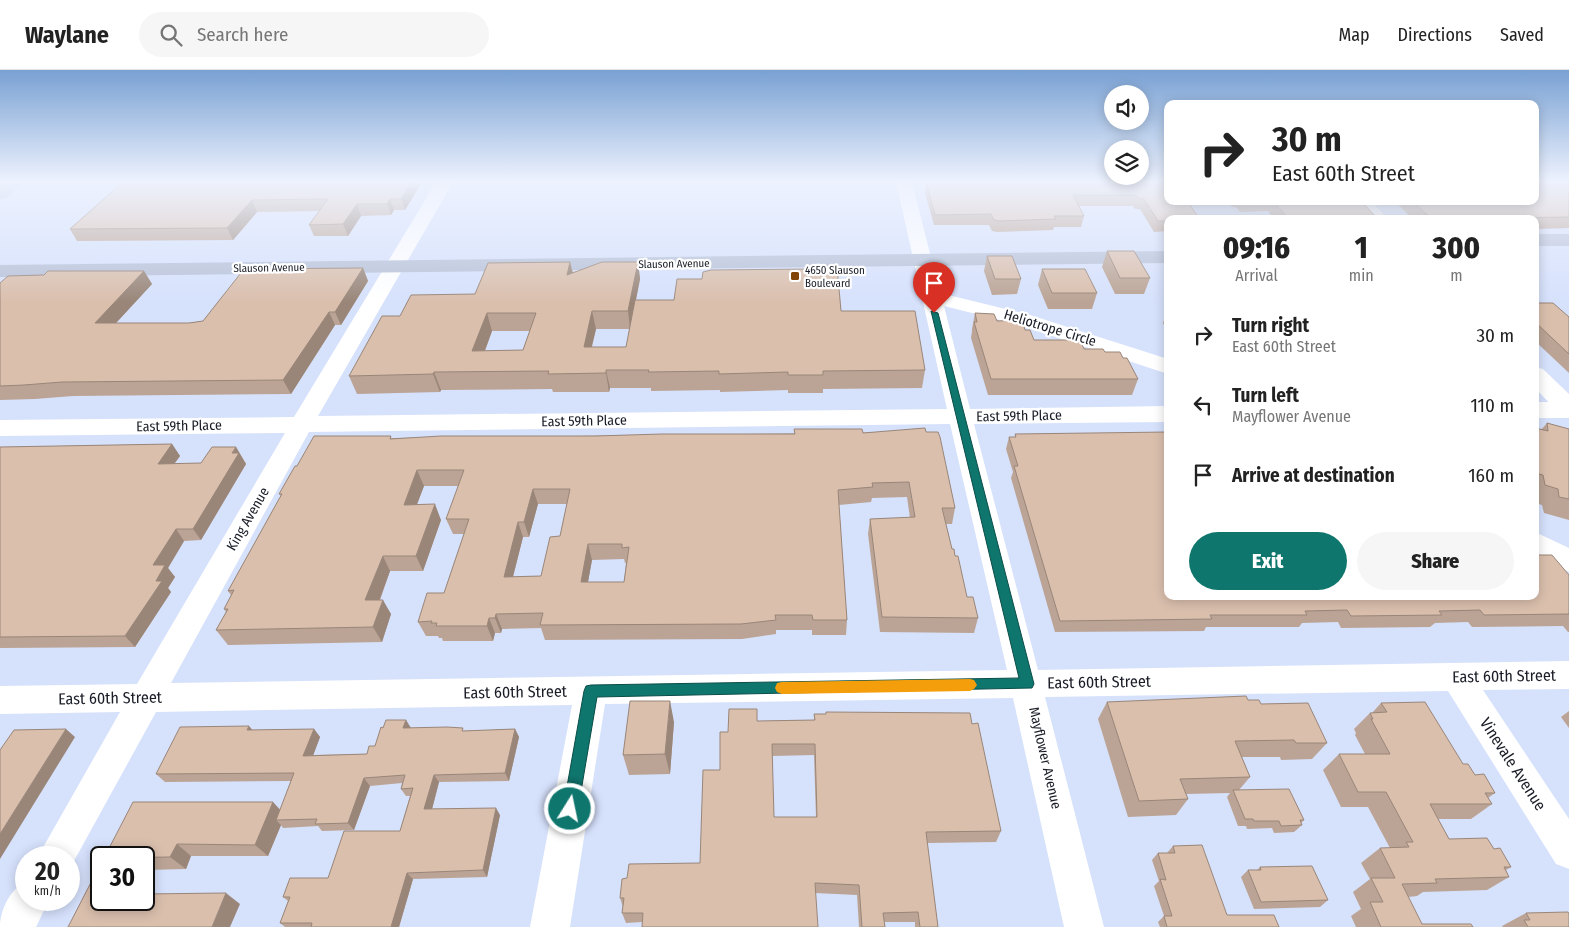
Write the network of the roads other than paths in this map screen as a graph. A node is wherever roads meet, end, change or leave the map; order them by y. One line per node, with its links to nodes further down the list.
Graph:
1 (420, 222): 11 (street, King Avenue)
2 (913, 222): 6 (street, Mayflower Avenue)
3 (1539, 240): 4 (main road)
4 (1569, 240)
5 (1164, 243): 6 (main road, Slauson Avenue)
6 (920, 252): 10 (main road, Slauson Avenue); 11 (main road, Slauson Avenue); 13 (street, Mayflower Avenue)
7 (1539, 254): 8 (main road)
8 (1569, 254)
9 (0, 255): 11 (main road, Slauson Avenue)
10 (1164, 257)
11 (399, 258): 12 (main road, Slauson Avenue); 20 (street, King Avenue)
12 (0, 271)
13 (930, 297): 14 (street, Heliotrope Circle); 19 (street, Mayflower Avenue)
14 (1164, 367)
15 (1539, 378): 16 (street)
16 (1569, 409): 17 (street)
17 (1539, 410)
18 (1164, 414): 19 (street, East 59th Place)
19 (960, 417): 20 (street, East 59th Place); 26 (street, Mayflower Avenue)
20 (302, 424): 21 (street, East 59th Place); 28 (street, King Avenue)
21 (0, 428)
22 (1539, 544): 23 (street)
23 (1569, 562)
24 (1569, 675): 25 (street, East 60th Street)
25 (1458, 677): 26 (street, East 60th Street); 31 (street, Vinevale Avenue)
26 (1027, 684): 27 (street, East 60th Street); 35 (street, Mayflower Avenue)
27 (591, 691): 28 (street, East 60th Street); 34 (street)
28 (147, 698): 29 (street, East 60th Street); 30 (street, King Avenue)
29 (0, 700)
30 (62, 846)
31 (1569, 852)
32 (24, 911): 33 (street)
33 (15, 927)
34 (550, 927)
35 (1084, 927)

